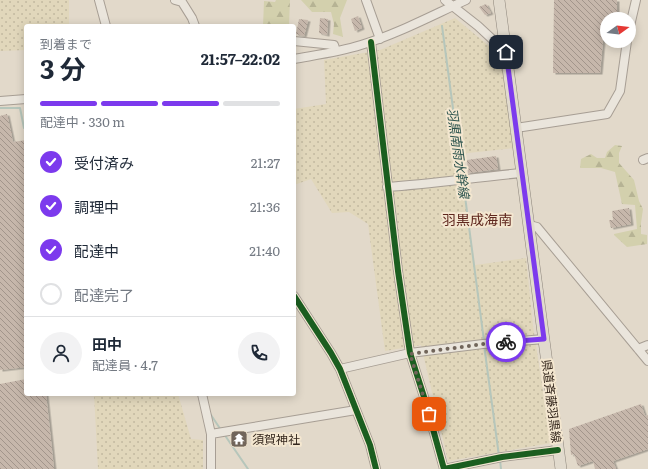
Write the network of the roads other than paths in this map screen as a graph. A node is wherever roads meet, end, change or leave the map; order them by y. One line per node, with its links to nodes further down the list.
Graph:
1 (100, 0): 10 (street)
2 (175, 0): 11 (street)
3 (366, 0): 12 (street)
4 (446, 0): 8 (street)
5 (466, 0): 8 (street)
6 (499, 0): 17 (main road, 県道斉藤羽黒線)
7 (636, 0): 9 (street)
8 (452, 6): 12 (street); 17 (street)
9 (633, 12)
10 (106, 24)
11 (194, 24)
12 (380, 39): 14 (street)
13 (296, 41): 16 (street)
14 (371, 42): 16 (street); 23 (street)
15 (626, 48): 21 (street)
16 (336, 50): 18 (street)
17 (506, 52): 21 (main road, 県道斉藤羽黒線)
18 (296, 59)
19 (24, 100): 20 (street)
20 (0, 101)
21 (516, 128): 22 (main road, 県道斉藤羽黒線)
22 (522, 172): 23 (street); 24 (main road, 県道斉藤羽黒線)
23 (387, 187): 29 (street)
24 (529, 225): 26 (main road, 県道斉藤羽黒線); 28 (street)
25 (296, 299): 31 (street)
26 (544, 339): 29 (street); 35 (main road, 県道斉藤羽黒線)
27 (648, 345): 28 (street)
28 (638, 349): 30 (street)
29 (410, 354): 31 (street); 35 (street)
30 (648, 360)
31 (340, 369): 33 (street)
32 (202, 396): 34 (street)
33 (356, 410): 34 (street); 37 (street)
34 (211, 434): 36 (street)
35 (558, 450): 38 (main road, 県道斉藤羽黒線)
36 (211, 469)
37 (376, 469)
38 (561, 469)

